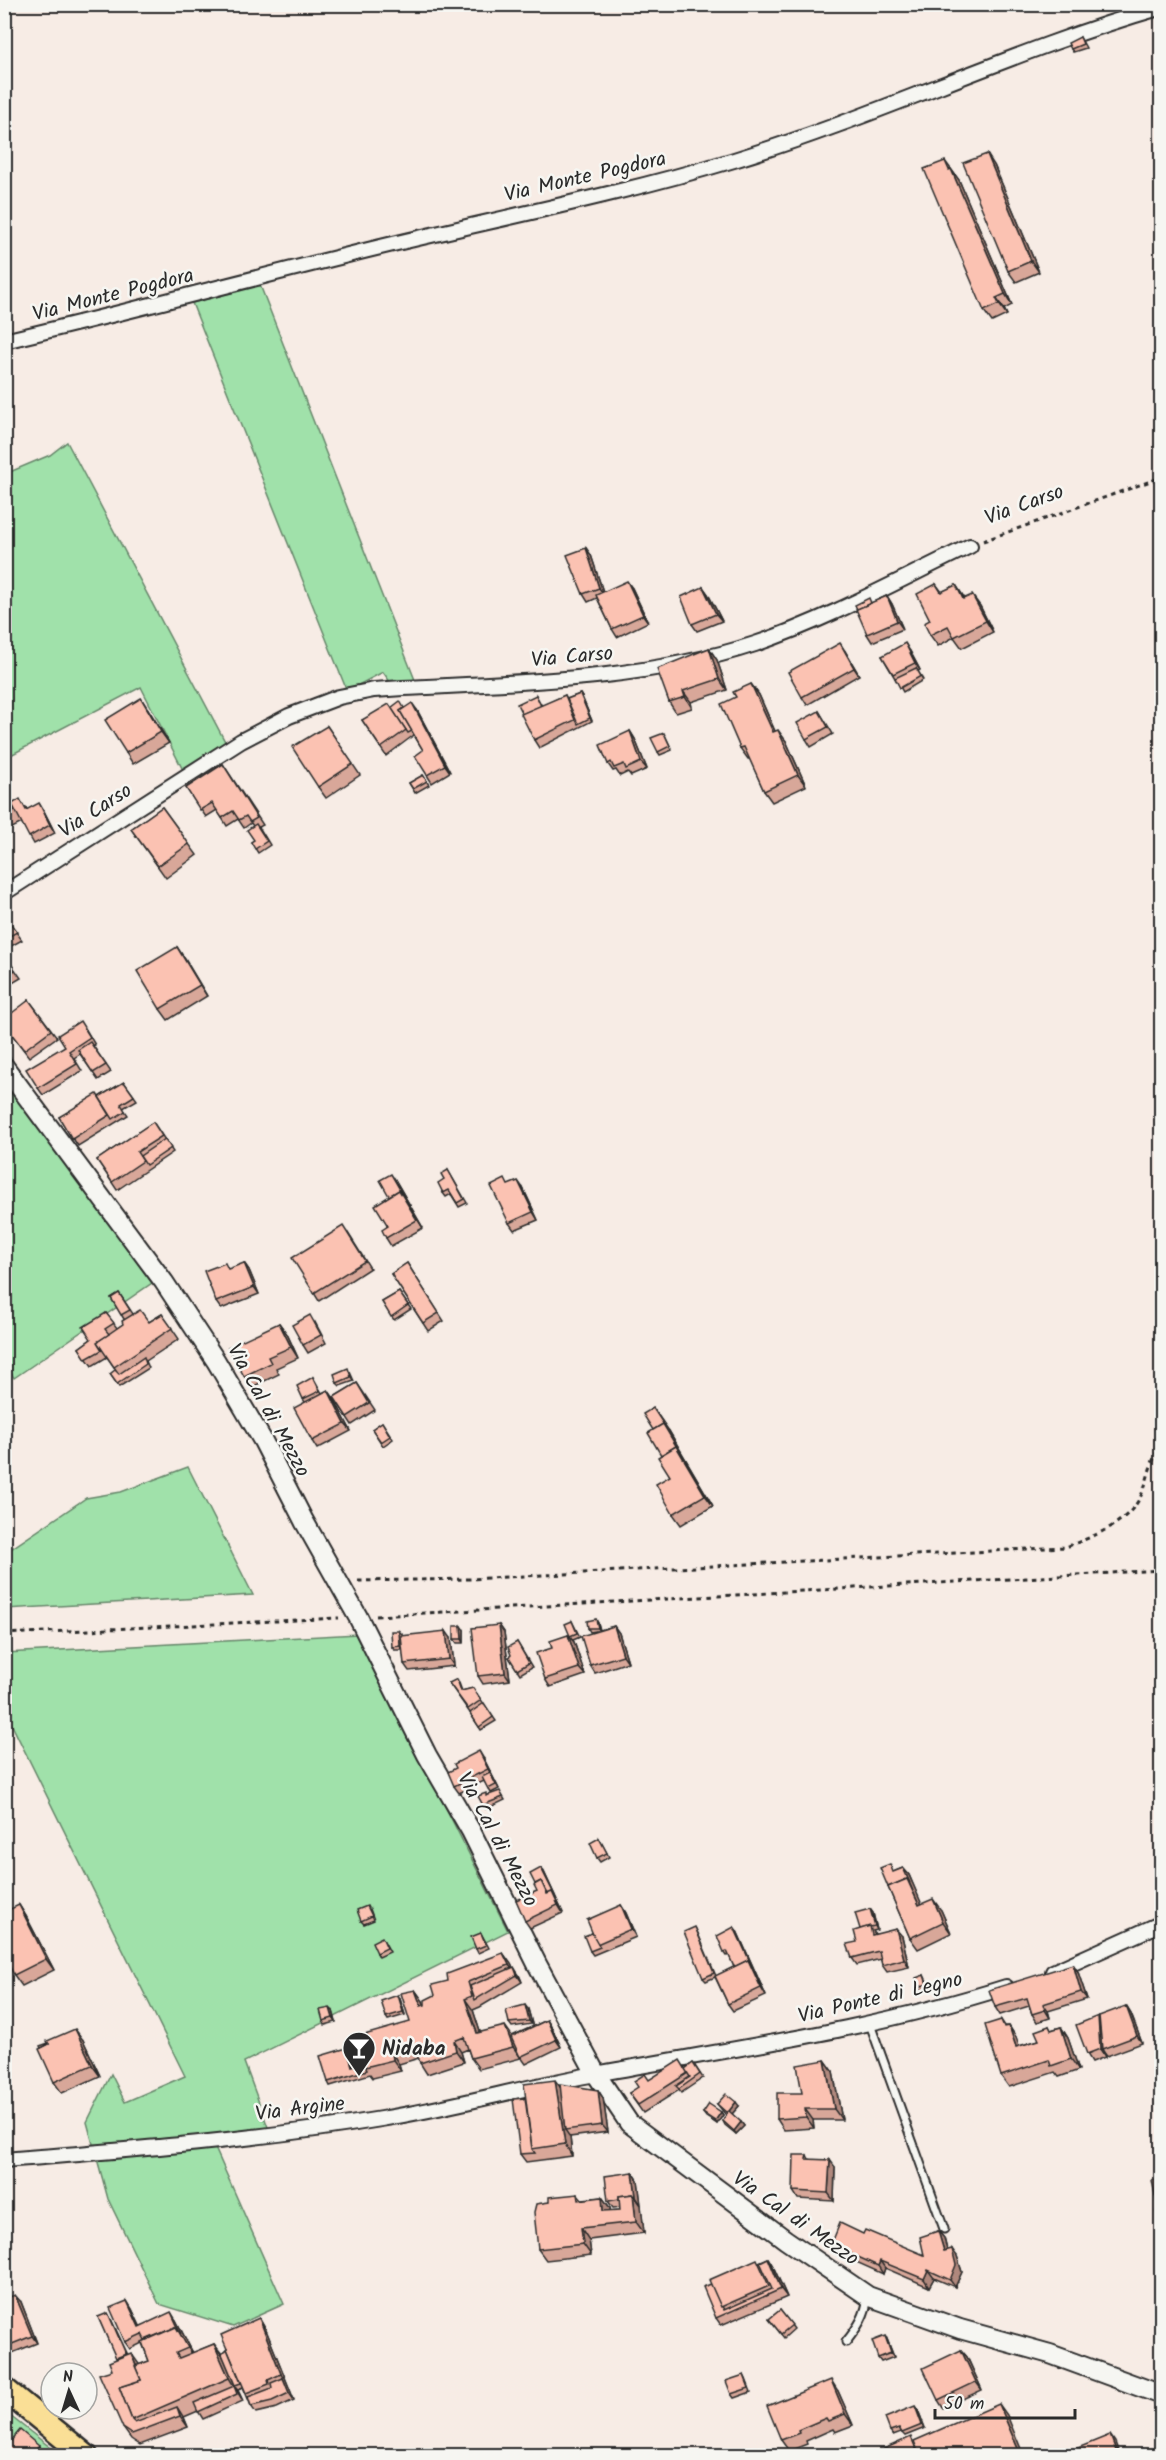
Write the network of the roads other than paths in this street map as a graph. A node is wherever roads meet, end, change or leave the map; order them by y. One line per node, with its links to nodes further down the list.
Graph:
1 (1161, 7): 2 (street, Via Monte Pogdora)
2 (4, 341)
3 (970, 546): 4 (street, Via Carso)
4 (4, 893)
5 (4, 1066): 10 (street, Via Cal di Mezzo)
6 (1161, 1923): 7 (street)
7 (1038, 1977)
8 (1016, 1984): 9 (street, Via Ponte di Legno)
9 (870, 2024): 10 (street, Via Ponte di Legno); 12 (lane)
10 (596, 2074): 11 (street, Via Argine); 13 (street, Via Cal di Mezzo)
11 (4, 2160)
12 (944, 2229)
13 (868, 2296): 14 (lane); 16 (street, Via Cal di Mezzo)
14 (846, 2342)
15 (4, 2389): 17 (main road)
16 (1161, 2395)
17 (86, 2456)

